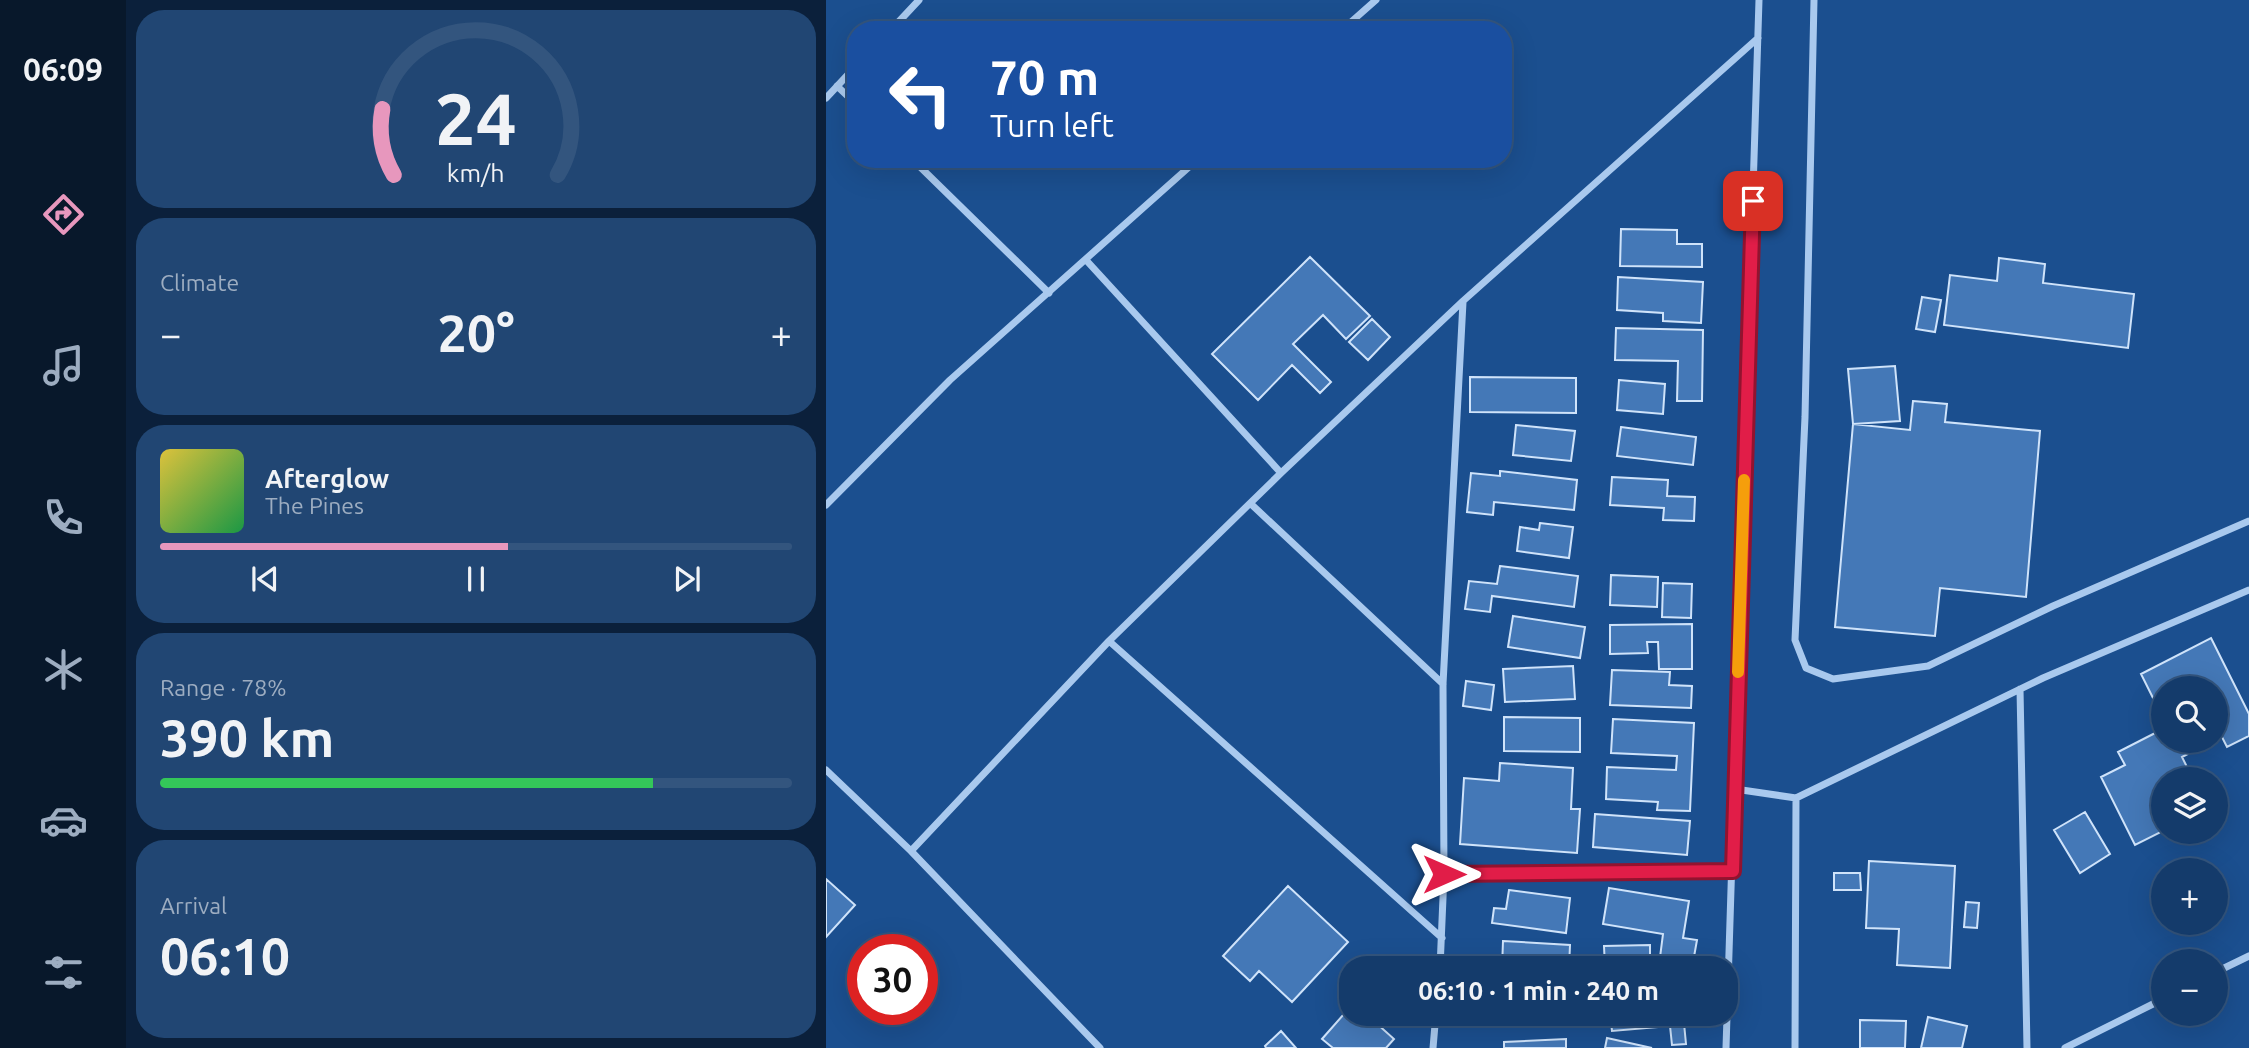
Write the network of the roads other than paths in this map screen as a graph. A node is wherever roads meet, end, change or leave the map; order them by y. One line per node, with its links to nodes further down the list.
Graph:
1 (919, 0): 5 (street)
2 (1376, 0): 6 (street)
3 (1759, 0): 7 (street)
4 (1814, 0): 20 (street)
5 (899, 21)
6 (1352, 21)
7 (1758, 37): 16 (street); 26 (street)
8 (847, 75): 9 (street)
9 (837, 86): 10 (street); 11 (street)
10 (847, 95)
11 (826, 97)
12 (921, 168): 15 (street)
13 (1188, 168): 14 (street)
14 (1086, 260): 15 (street); 17 (street)
15 (1049, 293): 19 (street)
16 (1463, 301): 17 (street); 23 (street)
17 (1281, 474): 18 (street)
18 (1251, 504): 22 (street); 23 (street)
19 (826, 505)
20 (2249, 521)
21 (2249, 590): 24 (street)
22 (1109, 641): 28 (street); 31 (street)
23 (1443, 684): 30 (street)
24 (2020, 689): 27 (street); 41 (street)
25 (826, 770): 28 (street)
26 (1735, 789): 27 (street); 29 (street)
27 (1796, 798): 40 (street)
28 (911, 851): 37 (street)
29 (1733, 871): 30 (street); 39 (street)
30 (1444, 874): 31 (street)
31 (1442, 938): 32 (street)
32 (1441, 956)
33 (2249, 956): 34 (street)
34 (2228, 966)
35 (2151, 1005): 42 (street)
36 (1435, 1026): 38 (street)
37 (1100, 1048)
38 (1433, 1048)
39 (1726, 1048)
40 (1795, 1048)
41 (2027, 1048)
42 (2065, 1048)

